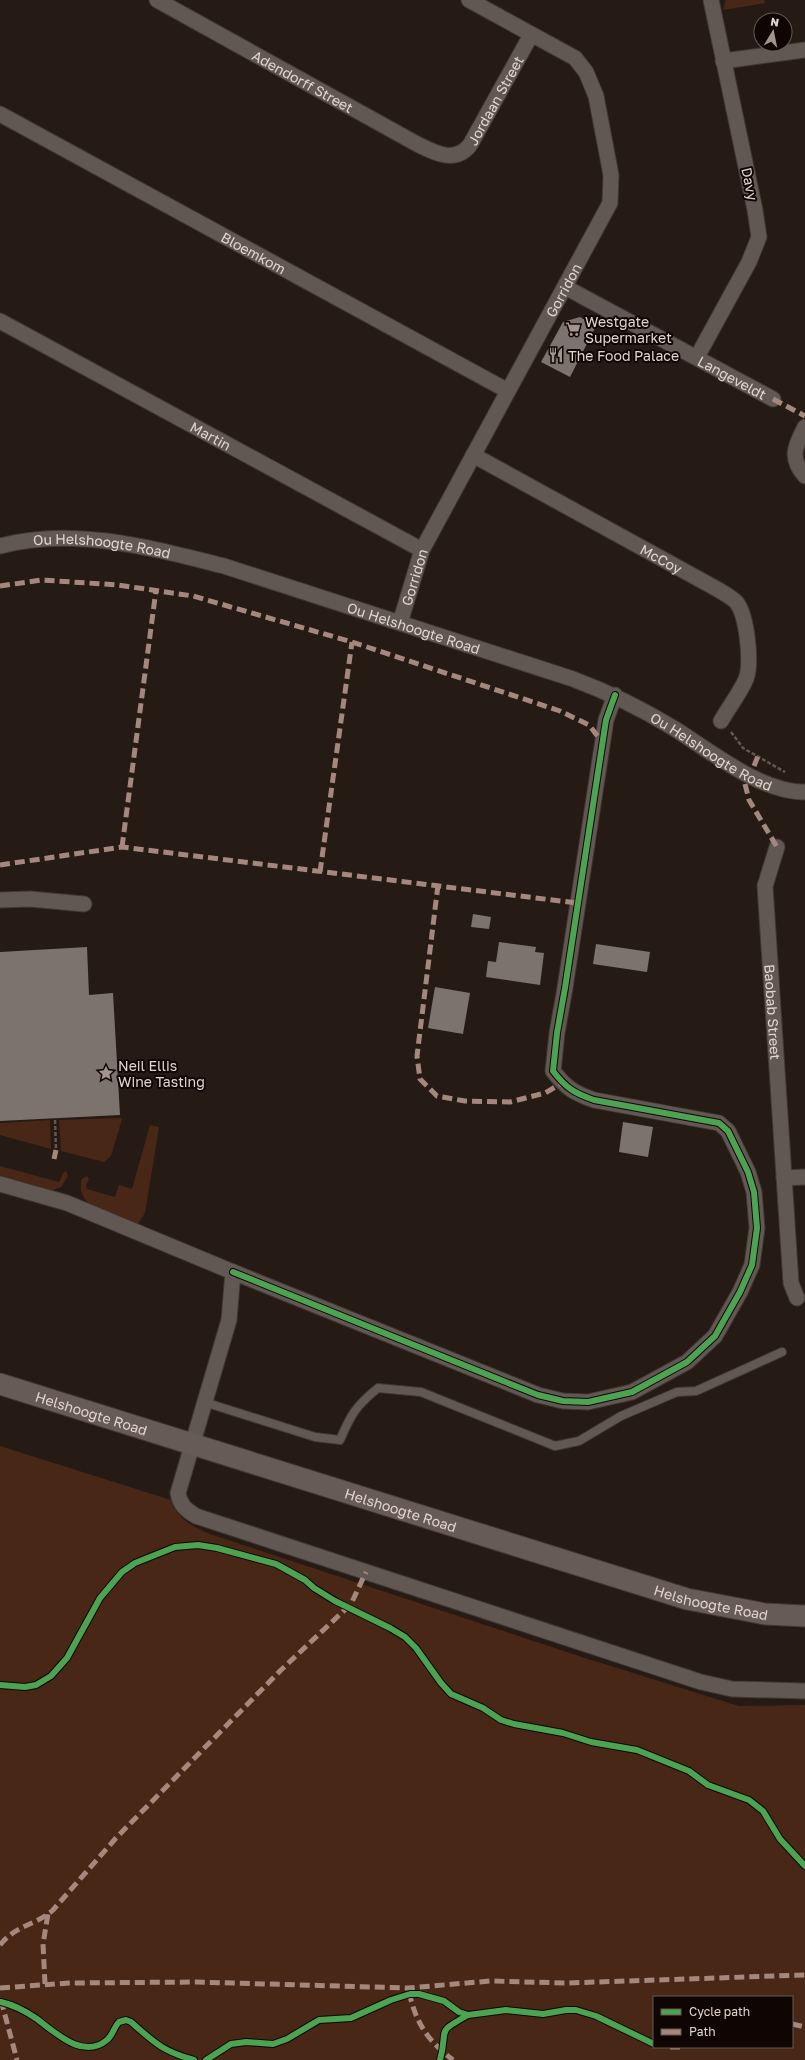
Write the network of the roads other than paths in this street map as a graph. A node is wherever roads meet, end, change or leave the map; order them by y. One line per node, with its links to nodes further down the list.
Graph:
1 (157, 0): 8 (street, Adendorff Street)
2 (469, 0): 4 (street, Gorridon)
3 (711, 0): 6 (street, Davy)
4 (531, 35): 8 (street, Jordaan Street); 9 (street, Gorridon)
5 (805, 50): 6 (street)
6 (723, 61): 11 (street, Davy)
7 (0, 114): 12 (street, Bloemkom)
8 (451, 157)
9 (565, 287): 11 (street, Langeveldt); 12 (street, Gorridon)
10 (0, 320): 18 (street, Martin)
11 (697, 357): 13 (street, Langeveldt)
12 (508, 391): 15 (street, Gorridon)
13 (773, 399)
14 (805, 427): 16 (street)
15 (473, 456): 18 (street, Gorridon); 21 (street, McCoy)
16 (805, 476)
17 (0, 546): 19 (street, Ou Helshoogte Road)
18 (422, 550): 19 (street, Gorridon)
19 (400, 623): 20 (street, Ou Helshoogte Road)
20 (615, 695): 22 (street, Ou Helshoogte Road); 29 (street)
21 (721, 721)
22 (805, 792)
23 (777, 847): 27 (street, Baobab Street)
24 (0, 900): 25 (street)
25 (84, 904)
26 (805, 1177): 27 (street)
27 (784, 1178): 30 (street, Baobab Street)
28 (0, 1184): 29 (street)
29 (233, 1272): 33 (street)
30 (797, 1298)
31 (782, 1352): 33 (lane)
32 (0, 1384): 34 (main road, Helshoogte Road)
33 (204, 1402): 34 (street)
34 (192, 1444): 35 (main road, Helshoogte Road); 36 (street)
35 (805, 1616)
36 (805, 1691)

